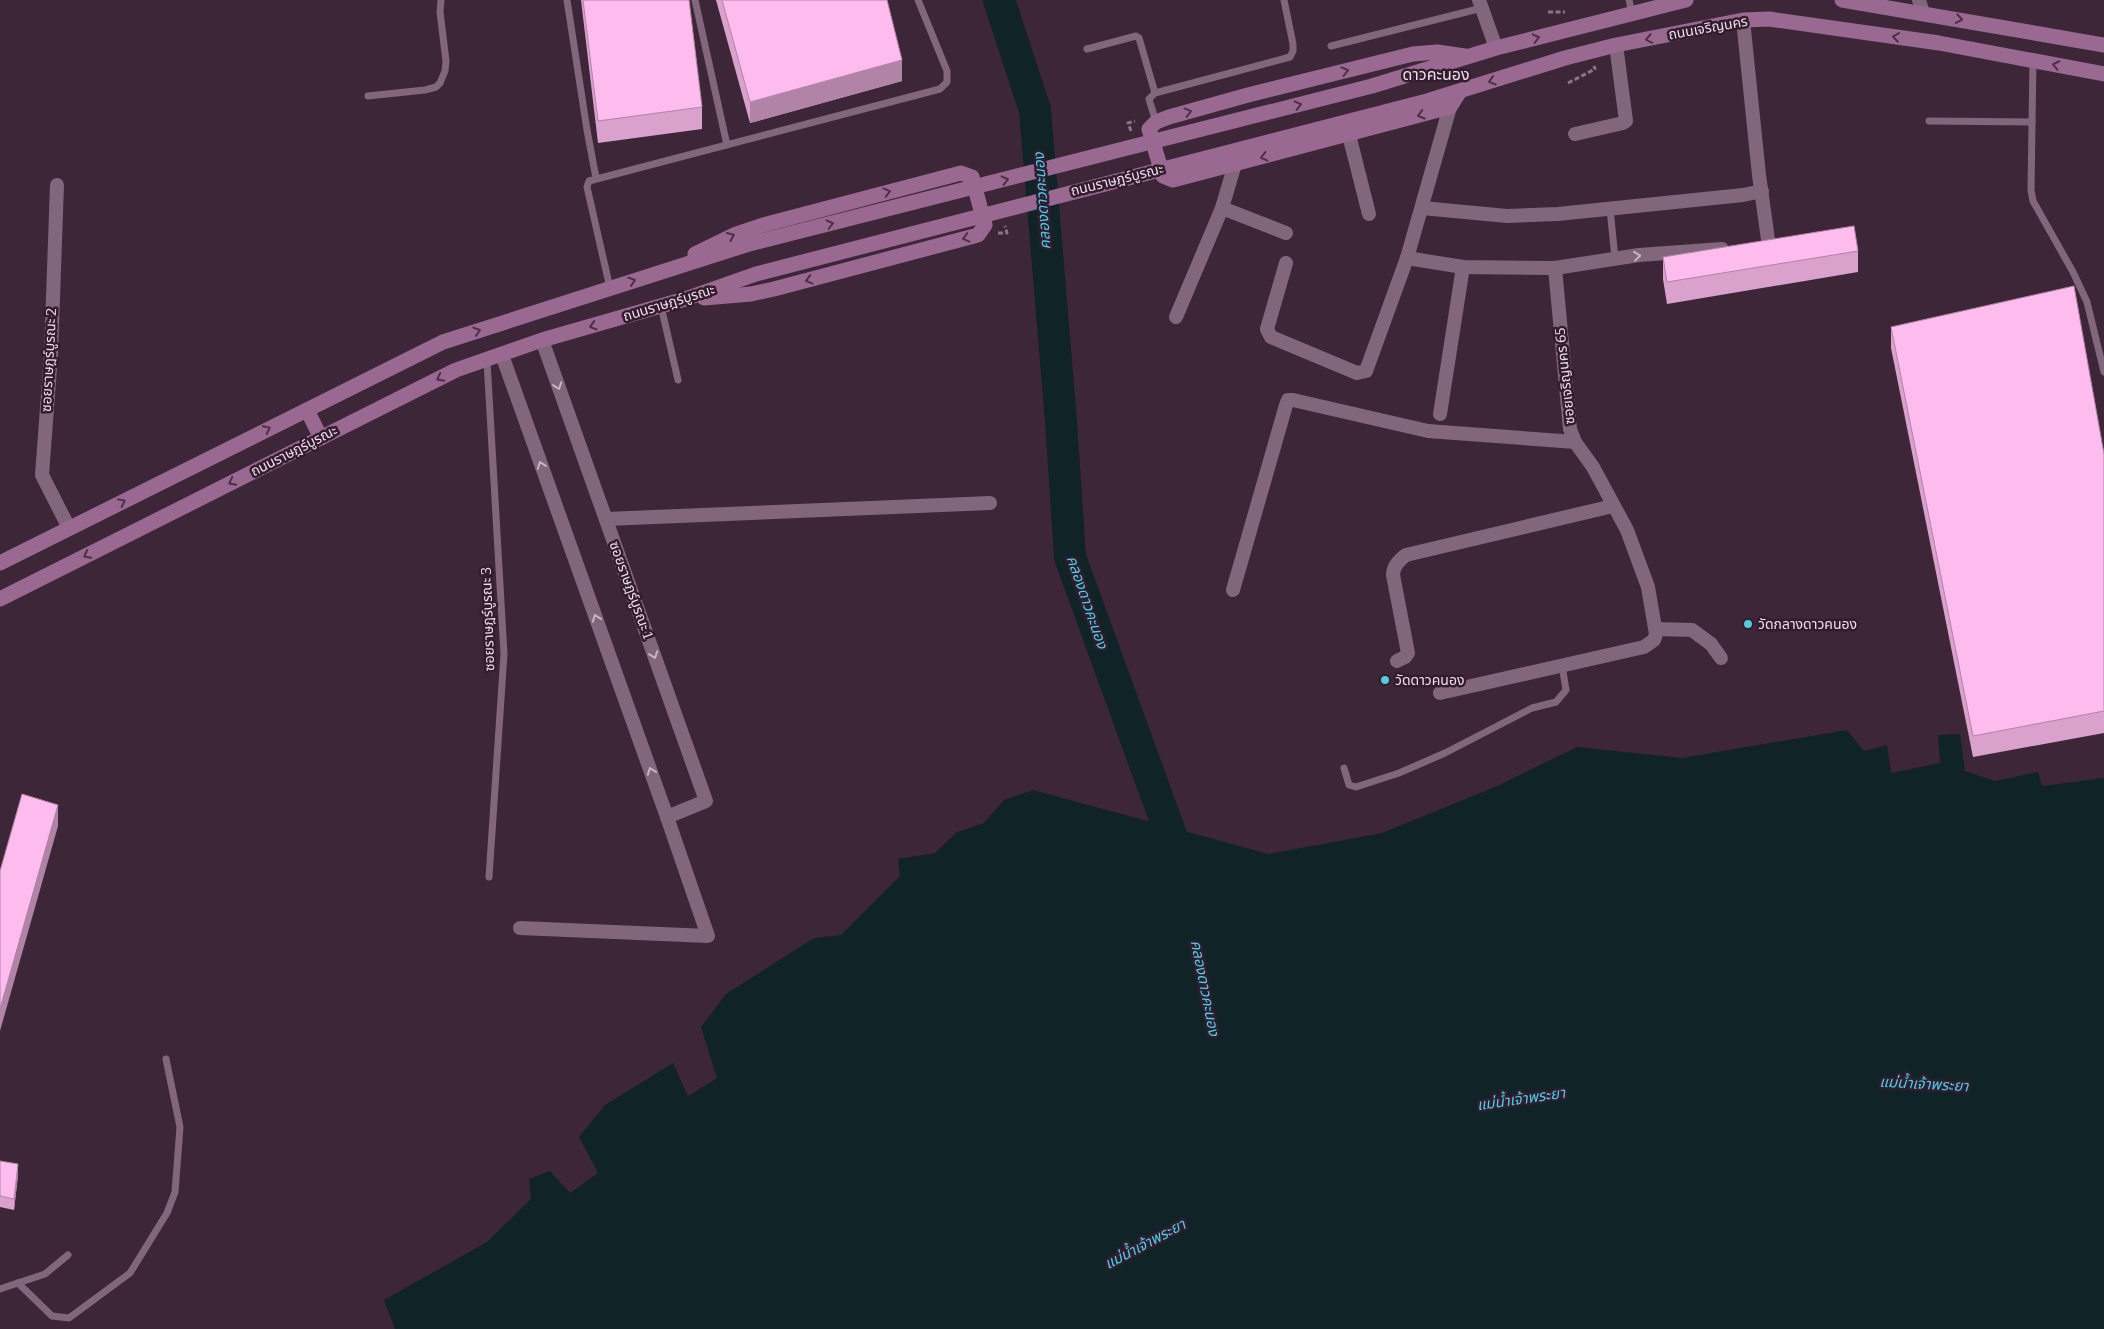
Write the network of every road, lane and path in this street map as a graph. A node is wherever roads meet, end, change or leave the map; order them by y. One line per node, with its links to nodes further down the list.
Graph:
1 (441, 0): 24 (lane)
2 (567, 0): 34 (lane)
3 (695, 0): 32 (lane)
4 (918, 0): 32 (lane)
5 (1284, 0): 23 (lane)
6 (1686, 0): 10 (main road)
7 (1842, 0): 9 (main road)
8 (1480, 4): 14 (lane); 15 (street)
9 (1921, 6): 13 (main road, one-way to 13)
10 (1630, 7): 15 (main road, one-way to 10)
11 (1744, 20): 12 (main road, ถนนเจริญนคร, one-way to 12); 18 (main road, ถนนเจริญนคร, one-way to 11); 36 (street)
12 (1616, 45): 22 (main road, ถนนเจริญนคร, one-way to 22); 30 (street)
13 (2104, 45)
14 (1331, 46)
15 (1496, 48): 17 (main road)
16 (1087, 49): 23 (lane)
17 (1468, 56): 28 (main road, one-way to 17); 50 (main road, ถนนราษฎร์บูรณะ, one-way to 17)
18 (2033, 60): 20 (main road, ถนนเจริญนคร, one-way to 18); 29 (lane)
19 (1595, 70): 21 (path)
20 (2104, 74)
21 (1568, 83)
22 (1460, 91): 25 (main road); 26 (main road, ถนนเจริญนคร)
23 (1155, 93): 28 (lane)
24 (368, 96)
25 (1450, 107): 31 (main road, one-way to 31); 38 (street)
26 (1378, 114): 55 (main road, ถนนราษฎร์บูรณะ)
27 (1929, 121): 29 (lane)
28 (1156, 122): 33 (main road)
29 (2032, 122): 53 (lane)
30 (1575, 134)
31 (1349, 135): 33 (main road, one-way to 33); 40 (street)
32 (726, 145): 34 (lane)
33 (1235, 164): 37 (street)
34 (596, 178): 52 (lane)
35 (57, 186): 69 (street, ซอยราษฎร์บูรณะ 2)
36 (1762, 191): 39 (street); 45 (street)
37 (1222, 208): 43 (street); 57 (street)
38 (1422, 208): 39 (street); 46 (street)
39 (1610, 209): 47 (lane)
40 (1369, 214)
41 (1005, 224): 42 (path)
42 (995, 233)
43 (1286, 233)
44 (1736, 248): 47 (street, one-way to 44)
45 (1765, 248)
46 (1407, 258): 48 (street); 49 (street)
47 (1615, 258): 51 (street)
48 (1286, 262)
49 (1463, 267): 51 (street); 63 (street)
50 (672, 268): 52 (main road, ถนนราษฎร์บูรณะ, one-way to 50); 55 (main road, one-way to 55)
51 (1555, 268): 65 (street, ซอยเจริญนคร 65)
52 (610, 289): 62 (main road, ถนนราษฎร์บูรณะ, one-way to 52)
53 (2082, 292): 54 (lane); 60 (lane)
54 (2073, 295)
55 (685, 300): 56 (main road, ถนนราษฎร์บูรณะ)
56 (661, 306): 58 (main road, ถนนราษฎร์บูรณะ, one-way to 58); 61 (lane)
57 (1176, 317)
58 (542, 340): 59 (main road, ถนนราษฎร์บูรณะ); 68 (street, ซอยราษฎร์บูรณะ 1, one-way to 68)
59 (494, 358): 64 (main road, ถนนราษฎร์บูรณะ, one-way to 64); 79 (street, one-way to 59); 80 (lane, ซอยราษฎร์บูรณะ 3)
60 (2104, 372)
61 (678, 380)
62 (307, 410): 64 (main road); 69 (main road, ถนนราษฎร์บูรณะ, one-way to 62)
63 (1440, 414)
64 (321, 438): 72 (main road, ถนนราษฎร์บูรณะ, one-way to 72)
65 (1575, 442): 67 (street, ซอยเจริญนคร 65); 71 (street)
66 (990, 503): 68 (street)
67 (1613, 506): 73 (street, ซอยเจริญนคร 65); 75 (street)
68 (606, 519): 79 (street, ซอยราษฎร์บูรณะ 1, one-way to 79)
69 (69, 528): 70 (main road, ถนนราษฎร์บูรณะ)
70 (0, 563)
71 (1233, 590)
72 (0, 599)
73 (1656, 629): 74 (street); 76 (street)
74 (1721, 658)
75 (1397, 661)
76 (1562, 664): 77 (street); 78 (lane)
77 (1440, 693)
78 (1344, 768)
79 (667, 817): 81 (street)
80 (489, 877)
81 (520, 928)
82 (166, 1059): 84 (lane)
83 (68, 1256): 84 (lane)
84 (18, 1283): 85 (lane)
85 (0, 1289)

